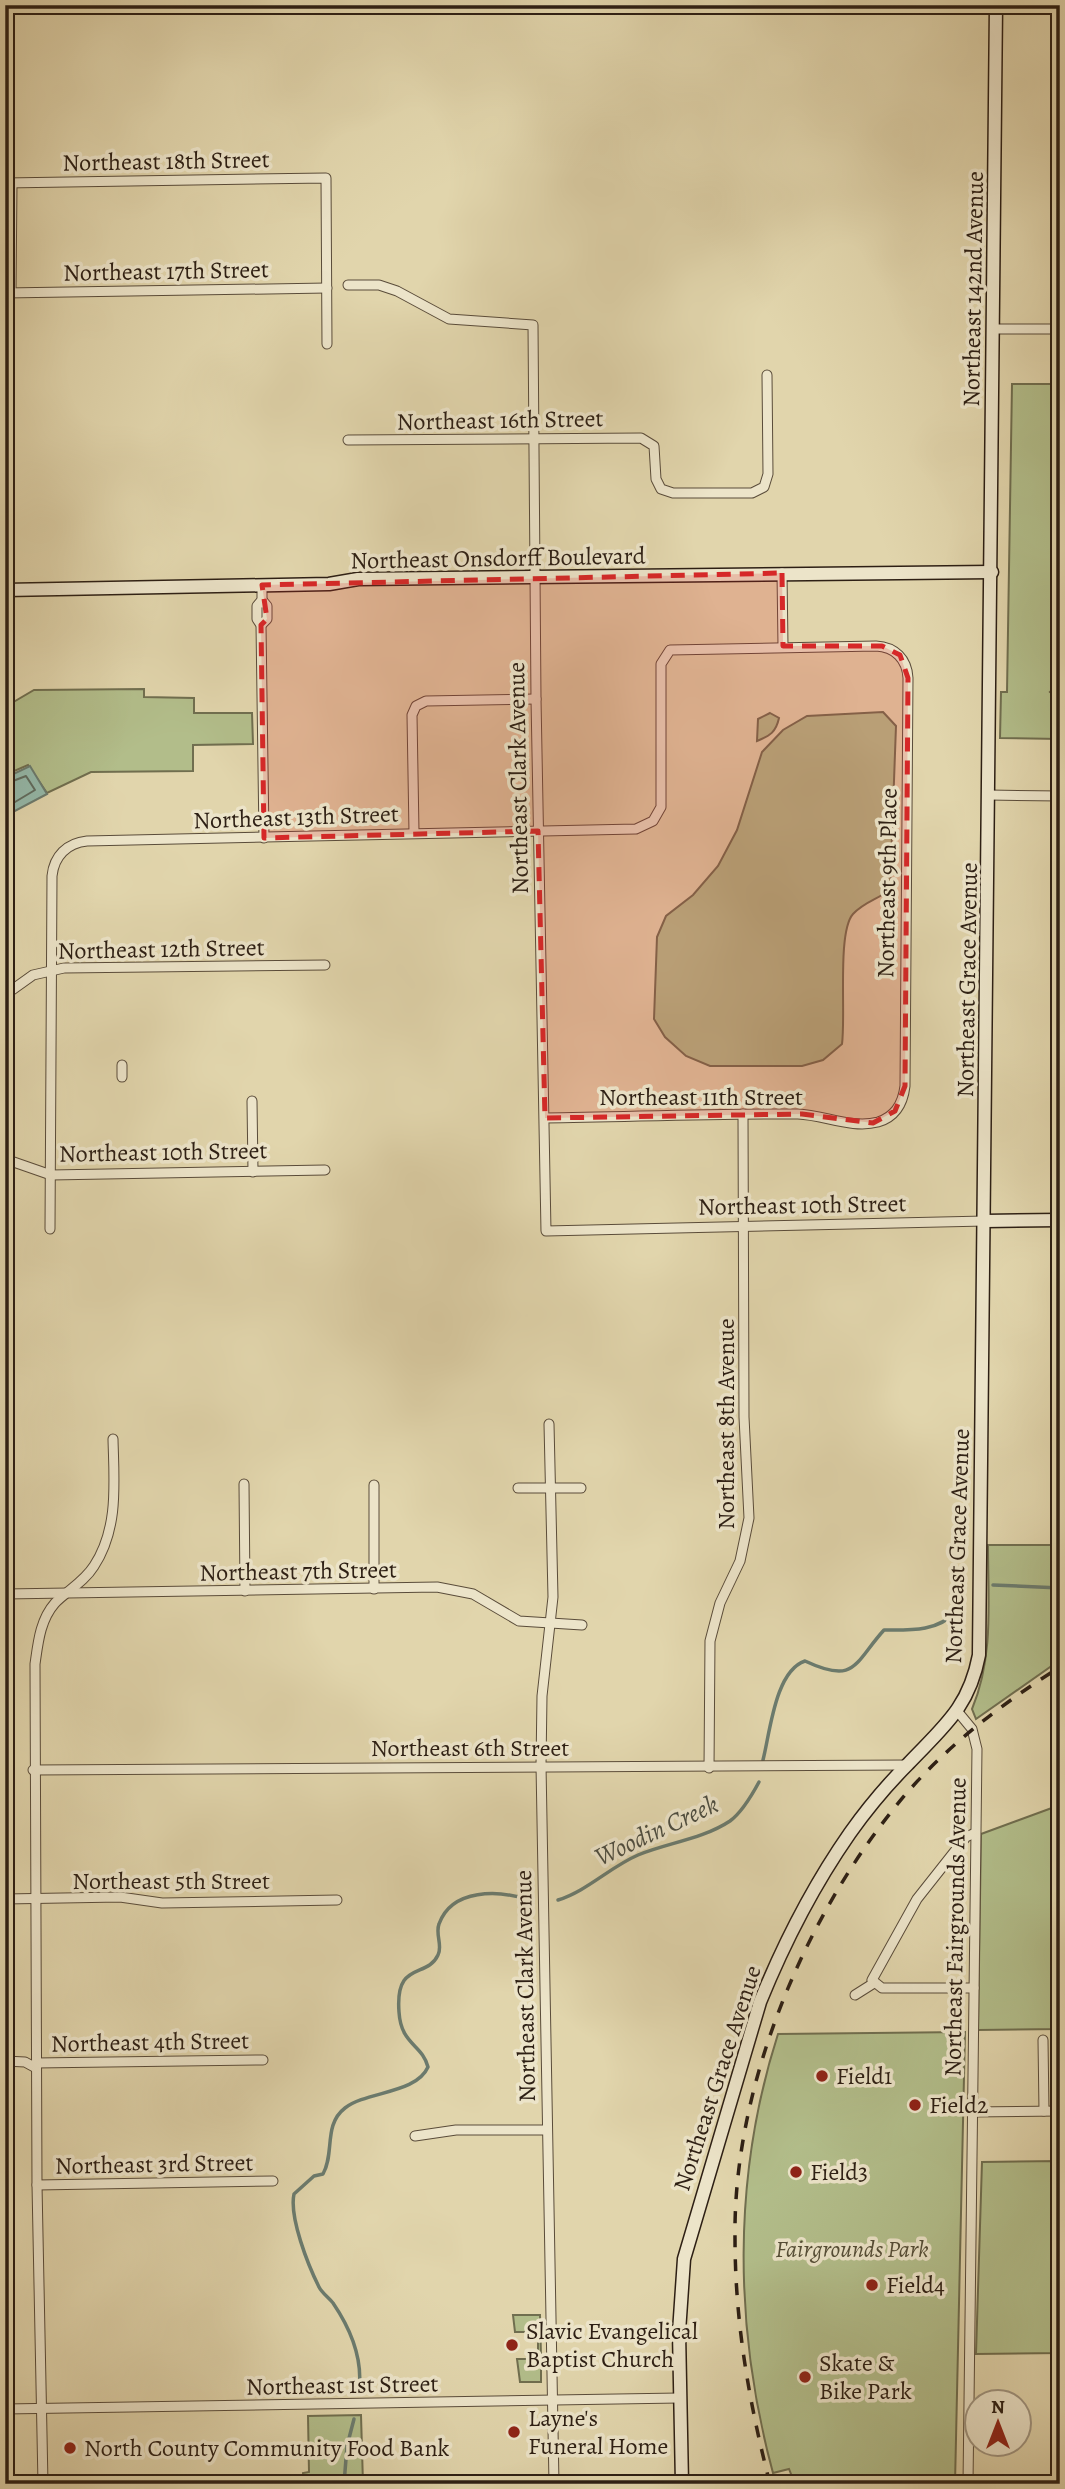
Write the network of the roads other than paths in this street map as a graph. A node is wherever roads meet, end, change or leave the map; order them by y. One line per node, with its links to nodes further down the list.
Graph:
1 (996, 5): 6 (main road, Northeast 142nd Avenue)
2 (9, 183): 4 (street, Northeast 18th Street); 5 (street)
3 (348, 285): 11 (street, Northeast Clark Avenue)
4 (327, 288): 5 (street, Northeast 17th Street); 8 (street)
5 (8, 293)
6 (994, 329): 7 (street); 12 (main road, Northeast 142nd Avenue)
7 (1060, 329)
8 (327, 344)
9 (767, 375): 11 (street, Northeast 16th Street)
10 (348, 440): 11 (street, Northeast 16th Street)
11 (533, 440): 14 (street, Northeast Clark Avenue)
12 (992, 572): 13 (main road, Northeast Onsdorff Boulevard); 19 (main road, Northeast Grace Avenue)
13 (782, 573): 14 (main road, Northeast Onsdorff Boulevard); 17 (street)
14 (534, 577): 15 (main road, Northeast Onsdorff Boulevard); 18 (street, Northeast Clark Avenue)
15 (262, 585): 16 (main road, Northeast Onsdorff Boulevard); 23 (street)
16 (5, 590)
17 (783, 646): 21 (street, Northeast 13th Street); 30 (street, Northeast 9th Place)
18 (536, 699): 21 (street, Northeast Clark Avenue); 22 (street)
19 (989, 795): 20 (street); 38 (main road, Northeast Grace Avenue)
20 (1060, 796)
21 (538, 831): 22 (street, Northeast 13th Street); 32 (street, Northeast Clark Avenue)
22 (414, 832): 23 (street, Northeast 13th Street)
23 (264, 838): 25 (street, Northeast 13th Street)
24 (325, 965): 25 (street, Northeast 12th Street)
25 (51, 970): 26 (street, Northeast 12th Street); 36 (street)
26 (5, 995)
27 (122, 1065): 28 (street)
28 (122, 1077)
29 (252, 1101): 35 (street)
30 (895, 1111): 31 (street, Northeast 11th Street)
31 (743, 1114): 32 (street, Northeast 11th Street); 39 (street, Northeast 8th Avenue)
32 (545, 1118): 41 (street, Northeast Clark Avenue)
33 (5, 1159): 36 (street, Northeast 10th Street)
34 (325, 1170): 35 (street, Northeast 10th Street)
35 (253, 1171): 36 (street, Northeast 10th Street)
36 (51, 1175): 40 (street)
37 (1060, 1220): 38 (main road, Northeast 10th Street)
38 (985, 1221): 39 (street, Northeast 10th Street); 55 (main road, Northeast Grace Avenue)
39 (744, 1227): 41 (street, Northeast 10th Street); 58 (street, Northeast 8th Avenue)
40 (50, 1229)
41 (546, 1231)
42 (549, 1424): 48 (street, Northeast Clark Avenue)
43 (113, 1439): 51 (street)
44 (244, 1484): 50 (street)
45 (374, 1485): 49 (street)
46 (518, 1488): 48 (street)
47 (581, 1488): 48 (street)
48 (550, 1489): 53 (street, Northeast Clark Avenue)
49 (374, 1589): 50 (street, Northeast 7th Street); 53 (street, Northeast 7th Street)
50 (245, 1591): 51 (street, Northeast 7th Street)
51 (68, 1592): 52 (street, Northeast 7th Street); 59 (street)
52 (5, 1594)
53 (551, 1625): 54 (street, Northeast 7th Street); 56 (street, Northeast Clark Avenue)
54 (582, 1625)
55 (958, 1712): 57 (main road, Northeast Grace Avenue); 60 (street, Northeast Fairgrounds Avenue)
56 (541, 1765): 58 (street, Northeast 6th Street); 59 (street, Northeast 6th Street); 74 (street, Northeast Clark Avenue)
57 (907, 1765): 58 (street, Northeast 6th Street); 78 (main road, Northeast Grace Avenue)
58 (709, 1768)
59 (33, 1770): 62 (street)
60 (975, 1833): 64 (street); 65 (street, Northeast Fairgrounds Avenue)
61 (5, 1899): 62 (street, Northeast 5th Street)
62 (34, 1900): 63 (street, Northeast 5th Street); 70 (street)
63 (337, 1900)
64 (873, 1983): 65 (street); 66 (street)
65 (974, 1988): 73 (street, Northeast Fairgrounds Avenue)
66 (855, 1995)
67 (1044, 2040): 71 (street)
68 (263, 2060): 70 (street, Northeast 4th Street)
69 (5, 2061): 70 (street, Northeast 4th Street)
70 (36, 2066): 77 (street)
71 (1044, 2111): 72 (street); 73 (street)
72 (1060, 2111)
73 (972, 2112): 85 (street, Northeast Fairgrounds Avenue)
74 (547, 2130): 75 (street); 79 (street, Northeast Clark Avenue)
75 (415, 2136)
76 (273, 2181): 77 (street, Northeast 3rd Street)
77 (37, 2185): 80 (street)
78 (679, 2398): 79 (street, Northeast 1st Street); 84 (main road, Northeast Grace Avenue)
79 (551, 2401): 80 (street, Northeast 1st Street); 83 (street, Northeast Clark Avenue)
80 (41, 2408): 81 (street, Northeast 1st Street); 82 (street)
81 (5, 2409)
82 (43, 2484)
83 (554, 2484)
84 (682, 2484)
85 (968, 2484)

